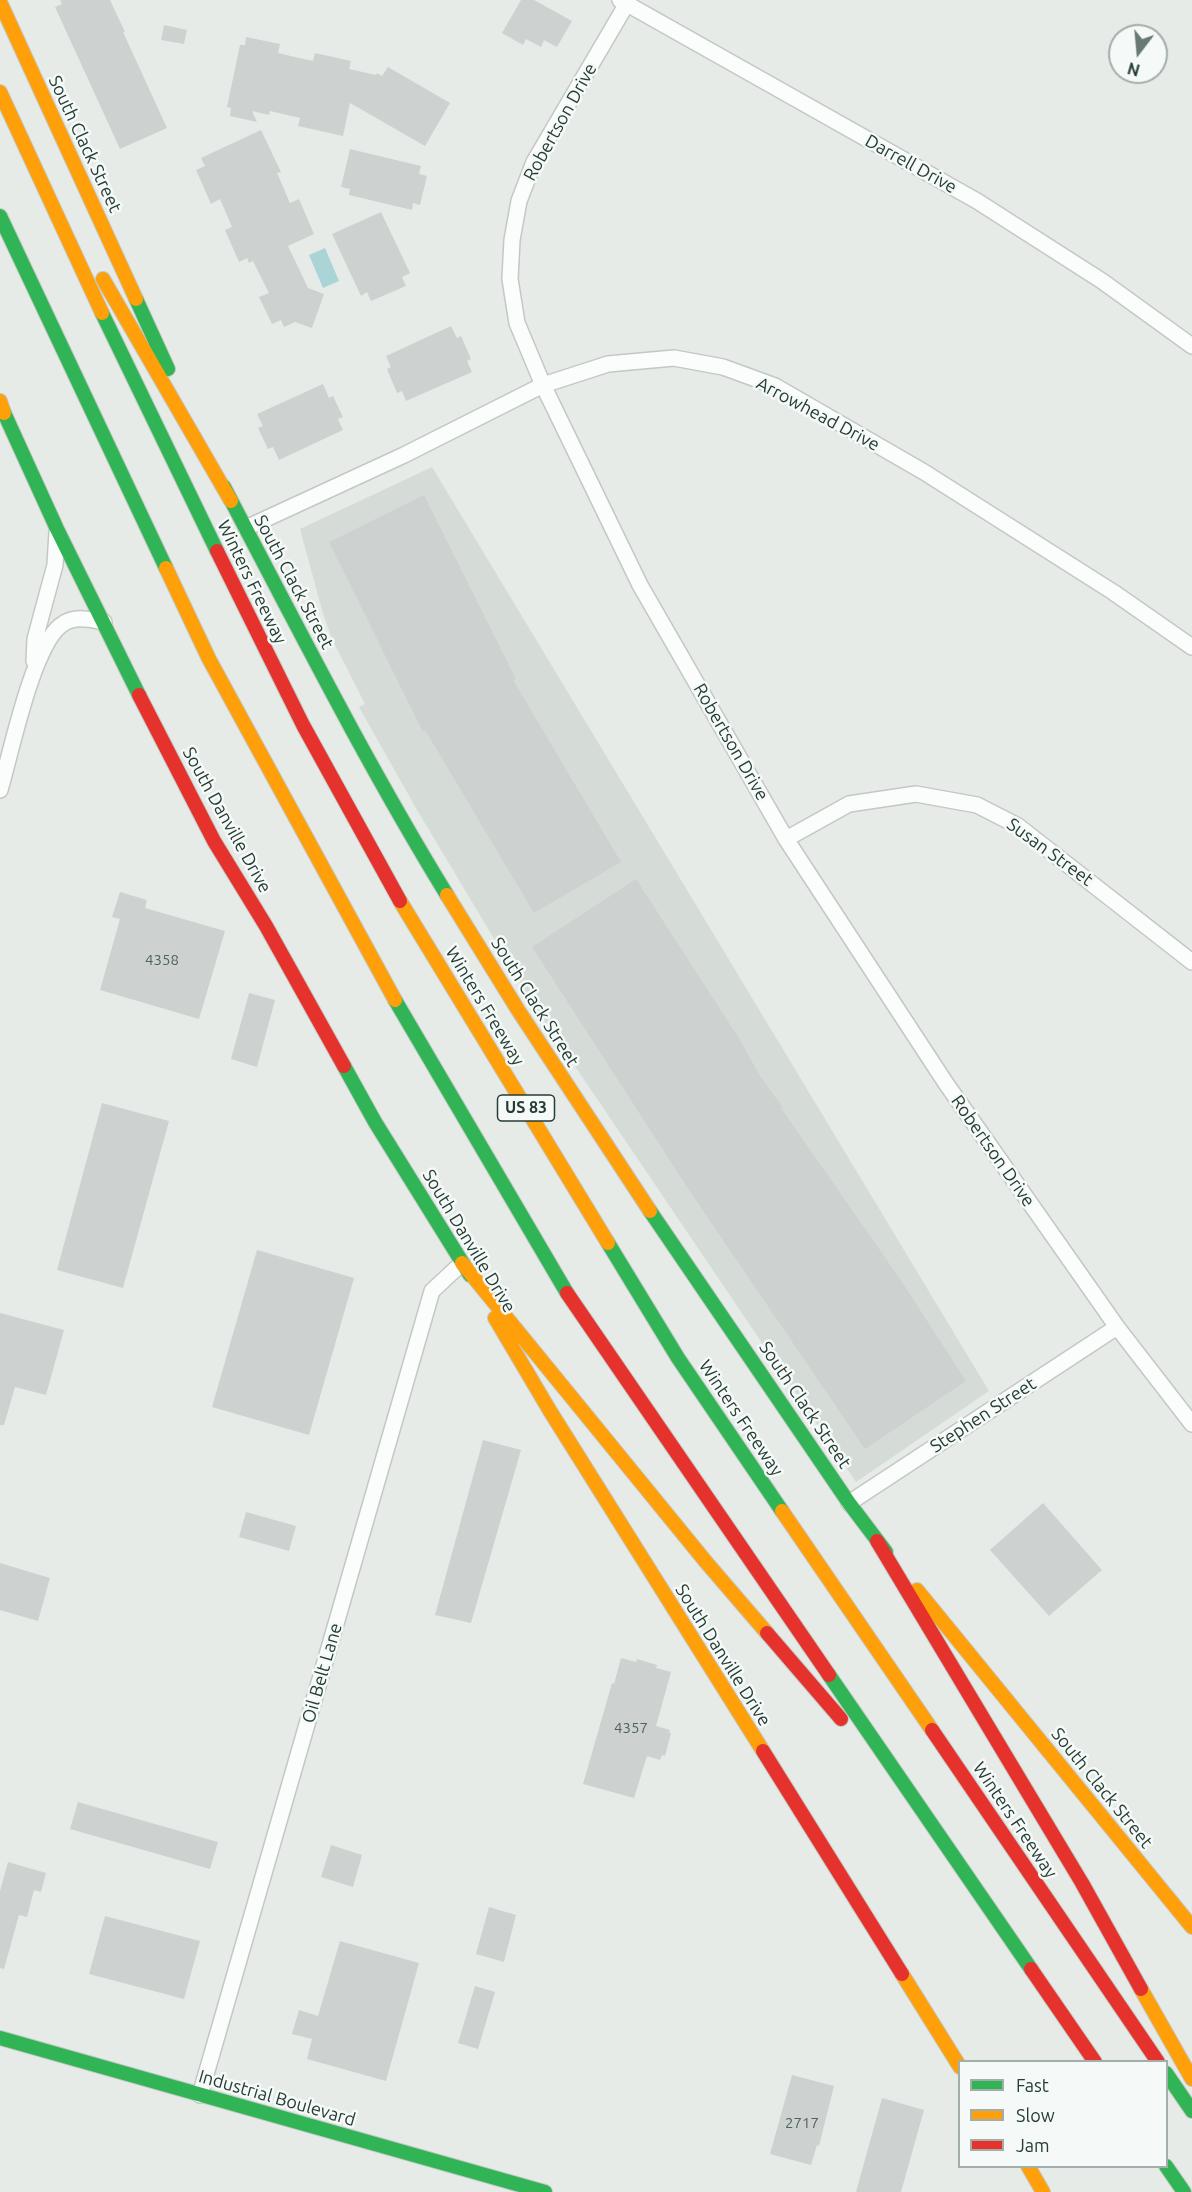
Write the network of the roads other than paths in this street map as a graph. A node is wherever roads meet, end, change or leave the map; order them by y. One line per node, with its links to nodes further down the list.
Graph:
1 (625, 1): 6 (street, Darrell Drive); 7 (street, Robertson Drive)
2 (0, 2): 9 (main road, South Clack Street)
3 (0, 92): 4 (main road, Winters Freeway / US 83)
4 (16, 127): 9 (main road); 27 (main road, Winters Freeway / US 83)
5 (0, 216): 23 (main road)
6 (1192, 345)
7 (543, 385): 10 (street, Arrowhead Drive); 13 (street, Arrowhead Drive); 16 (street, Robertson Drive)
8 (1, 406): 11 (main road, South Danville Drive)
9 (231, 501): 10 (main road, South Clack Street)
10 (246, 528): 21 (main road, South Clack Street)
11 (57, 529): 12 (main road, South Danville Drive); 14 (street)
12 (104, 622): 14 (street); 18 (main road, South Danville Drive)
13 (1192, 647)
14 (33, 673): 15 (street)
15 (0, 790)
16 (786, 839): 17 (street, Susan Street); 19 (street, Robertson Drive)
17 (1192, 962)
18 (462, 1263): 23 (main road); 28 (main road, South Danville Drive); 31 (street, Oil Belt Lane)
19 (1117, 1327): 20 (street, Robertson Drive); 21 (street, Stephen Street)
20 (1192, 1424)
21 (849, 1503): 22 (main road, South Clack Street)
22 (877, 1541): 24 (main road, South Clack Street); 30 (main road)
23 (931, 1822): 26 (main road)
24 (1192, 1927)
25 (0, 2038): 31 (main road, Industrial Boulevard)
26 (1094, 2060)
27 (1157, 2060)
28 (958, 2064)
29 (1168, 2075): 32 (main road)
30 (1192, 2079)
31 (200, 2095): 35 (main road, Industrial Boulevard)
32 (1192, 2111)
33 (1168, 2168): 37 (main road)
34 (1032, 2171): 36 (main road)
35 (545, 2192)
36 (1045, 2192)
37 (1184, 2192)

